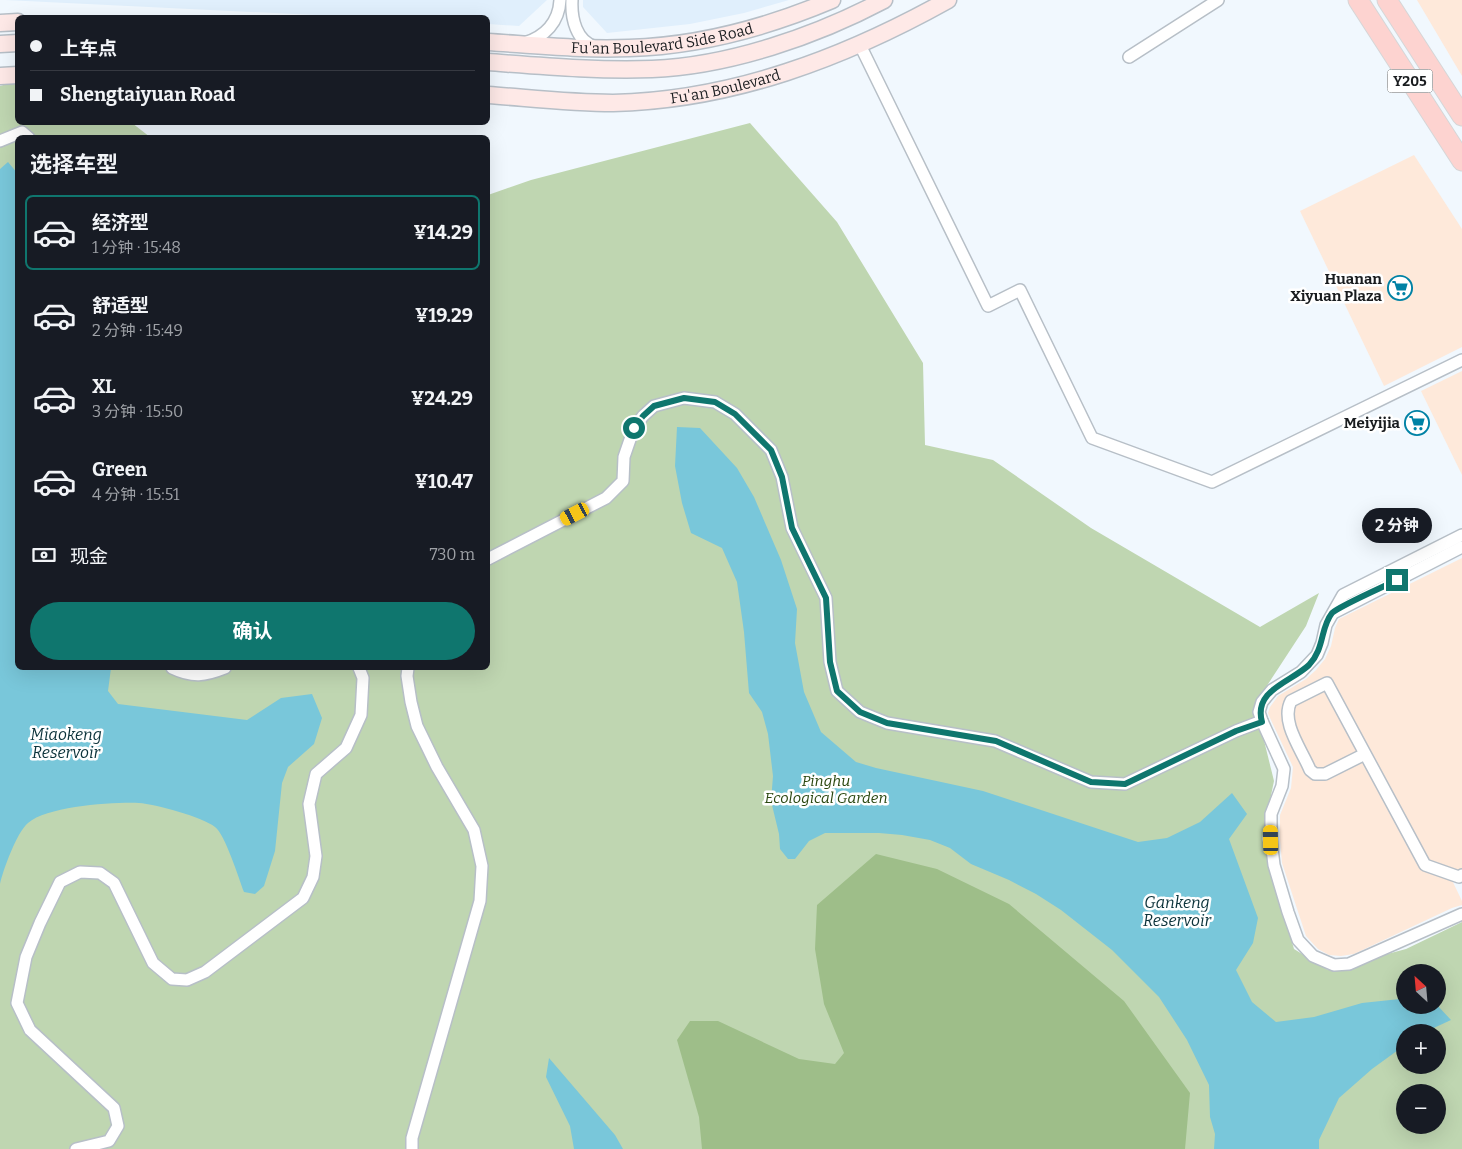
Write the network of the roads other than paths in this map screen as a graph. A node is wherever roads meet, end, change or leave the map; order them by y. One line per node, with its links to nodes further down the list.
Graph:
1 (560, 0): 14 (street)
2 (572, 0): 16 (street)
3 (832, 0): 16 (main road, Fu'an Boulevard Side Road)
4 (884, 0): 20 (main road, Fu'an Boulevard)
5 (948, 0): 15 (main road, Fu'an Boulevard)
6 (1218, 0): 18 (street)
7 (1358, 0): 27 (main road, Y205)
8 (1387, 0): 24 (main road, Y205)
9 (15, 22): 10 (main road)
10 (0, 23)
11 (490, 42): 14 (main road, Fu'an Boulevard Side Road)
12 (15, 43): 13 (main road)
13 (0, 44)
14 (519, 44): 16 (main road, Fu'an Boulevard Side Road)
15 (860, 45): 23 (main road, Fu'an Boulevard); 28 (street)
16 (600, 49)
17 (490, 56): 20 (main road)
18 (1129, 57)
19 (490, 62): 20 (main road, Fu'an Boulevard)
20 (525, 65)
21 (15, 75): 22 (main road)
22 (0, 76)
23 (490, 95)
24 (1462, 116)
25 (26, 135): 26 (street)
26 (0, 141)
27 (1462, 161)
28 (1462, 360)
29 (1462, 535): 32 (street)
30 (1462, 547): 32 (street)
31 (490, 557): 37 (street)
32 (1333, 612): 37 (street)
33 (176, 670): 34 (street)
34 (220, 670)
35 (360, 670): 41 (street)
36 (408, 670): 42 (street)
37 (1262, 722): 40 (street)
38 (1365, 754): 38 (street); 39 (street)
39 (1462, 875)
40 (1462, 914)
41 (76, 1149)
42 (412, 1149)

